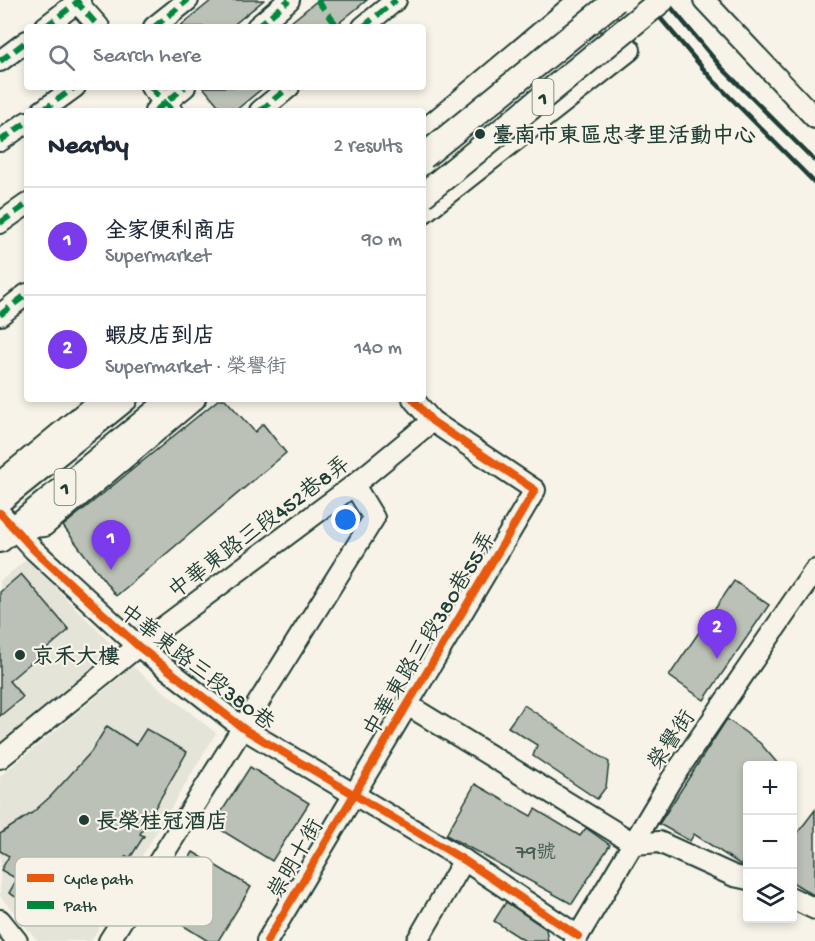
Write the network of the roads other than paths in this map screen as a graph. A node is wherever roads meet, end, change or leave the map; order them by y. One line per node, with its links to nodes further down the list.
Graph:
1 (188, 0): 12 (street)
2 (288, 0): 13 (street)
3 (396, 0): 14 (street)
4 (579, 0): 27 (street)
5 (588, 0): 32 (street)
6 (616, 0): 29 (main road, 1, bridge)
7 (662, 0): 30 (main road, 1, bridge)
8 (704, 0): 25 (street)
9 (77, 1): 10 (street); 11 (street)
10 (49, 24)
11 (96, 24)
12 (158, 24)
13 (260, 24)
14 (367, 24)
15 (24, 43): 16 (street)
16 (0, 61)
17 (71, 90): 21 (street)
18 (153, 90): 22 (street)
19 (182, 90): 23 (street)
20 (285, 90): 24 (street)
21 (46, 108)
22 (163, 108)
23 (165, 108)
24 (264, 108)
25 (815, 118)
26 (24, 124): 28 (street)
27 (426, 128)
28 (0, 141)
29 (426, 155)
30 (426, 193)
31 (24, 206): 33 (street)
32 (426, 211)
33 (0, 223)
34 (24, 296): 35 (street)
35 (0, 315)
36 (97, 402): 43 (street)
37 (121, 402): 44 (main road, 1)
38 (168, 402): 45 (main road, 1)
39 (191, 402): 45 (street)
40 (416, 402): 41 (street)
41 (432, 421): 42 (street, 中華東路三段452巷8弄); 48 (street, 中華東路三段380巷55弄)
42 (354, 485): 47 (street, 中華東路三段452巷8弄); 49 (street)
43 (0, 489)
44 (0, 500)
45 (4, 528): 47 (street, 中華東路三段380巷)
46 (815, 570): 52 (street, 榮譽街)
47 (138, 646): 49 (street, 中華東路三段380巷); 50 (street, 中華東路三段452巷8弄)
48 (406, 704): 51 (street, 中華東路三段380巷55弄); 52 (street)
49 (244, 729): 51 (street, 中華東路三段380巷); 53 (street)
50 (0, 758)
51 (353, 794): 54 (street, 中華東路三段380巷); 63 (street, 崇明十街)
52 (635, 844): 55 (street); 60 (street, 榮譽街)
53 (162, 857)
54 (464, 861): 60 (street, 中華東路三段380巷); 64 (street)
55 (743, 878)
56 (797, 900): 57 (street)
57 (815, 909)
58 (0, 920): 61 (street)
59 (119, 926): 62 (street)
60 (576, 938)
61 (17, 941)
62 (109, 941)
63 (267, 941)
64 (417, 941)

